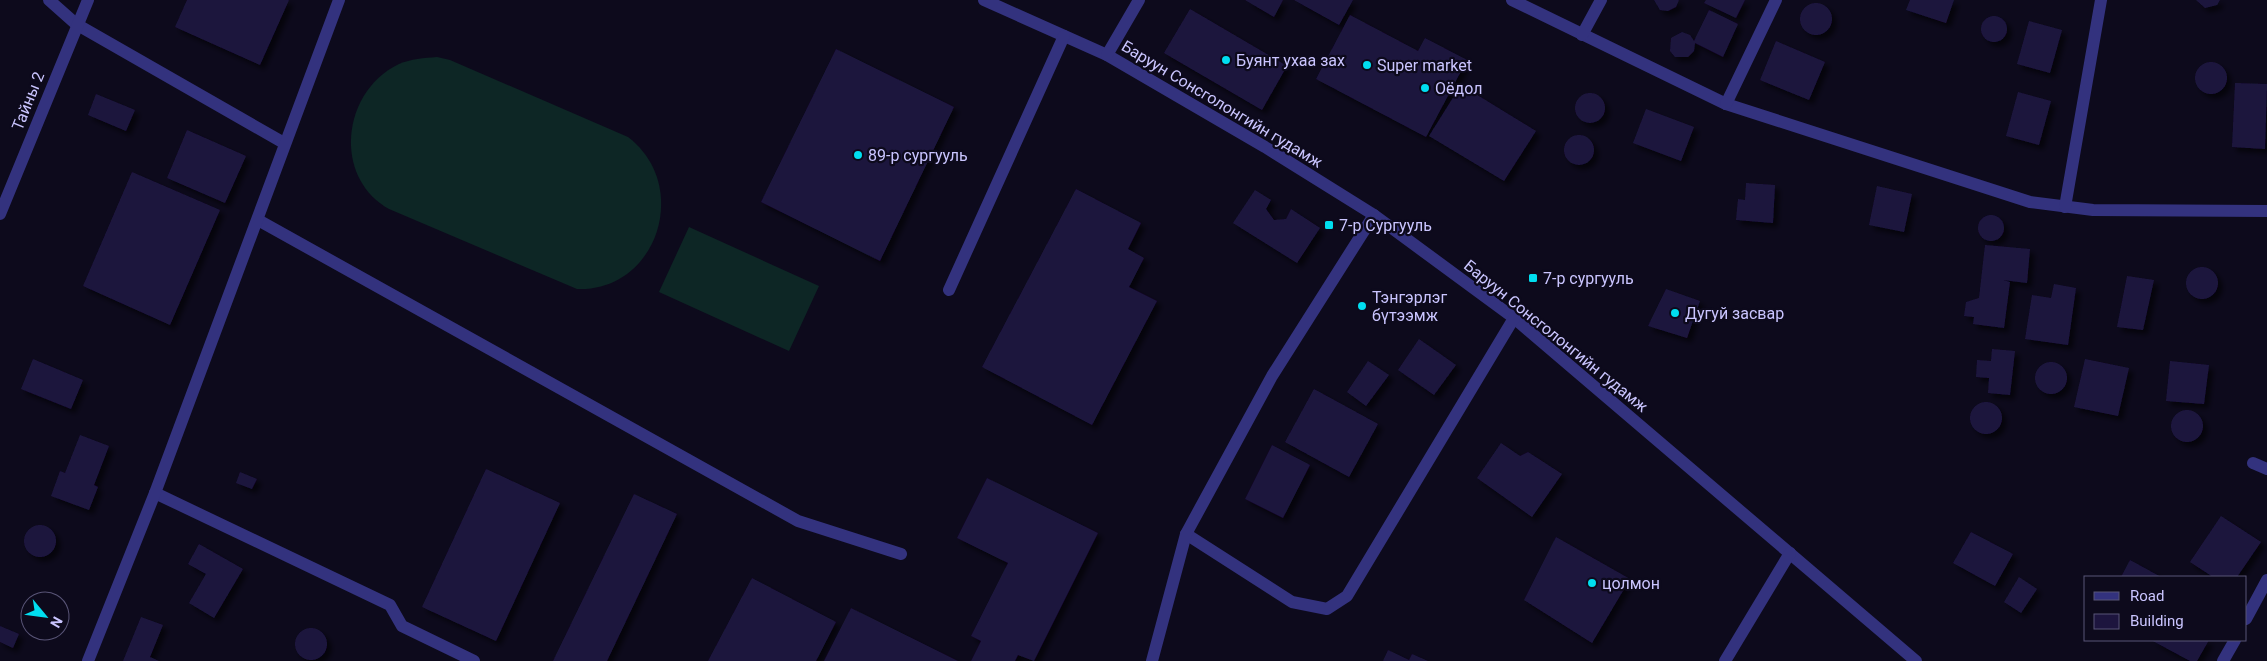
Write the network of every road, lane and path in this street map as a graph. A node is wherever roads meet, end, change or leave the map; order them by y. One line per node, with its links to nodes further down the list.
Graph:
1 (49, 0): 10 (street)
2 (88, 0): 10 (street, Тайны 2)
3 (339, 0): 15 (street)
4 (984, 0): 12 (street, Баруун Сонсголонгийн гудамж)
5 (1139, 0): 13 (street)
6 (1512, 0): 11 (street)
7 (1601, 0): 11 (street)
8 (1776, 0): 14 (street)
9 (2101, 0): 16 (street)
10 (76, 24): 15 (street); 18 (street, Тайны 2)
11 (1582, 35): 14 (street)
12 (1064, 36): 13 (street, Баруун Сонсголонгийн гудамж); 21 (street)
13 (1107, 55): 19 (street, Баруун Сонсголонгийн гудамж)
14 (1726, 104): 16 (street)
15 (284, 143): 20 (street)
16 (2065, 207): 17 (street)
17 (2267, 211)
18 (0, 214)
19 (1374, 215): 22 (street, Баруун Сонсголонгийн гудамж); 26 (street)
20 (258, 220): 25 (street); 28 (street)
21 (949, 290)
22 (1514, 318): 26 (street); 27 (street, Баруун Сонсголонгийн гудамж)
23 (2253, 463): 24 (street)
24 (2267, 470)
25 (155, 494): 32 (street); 33 (street)
26 (1186, 534): 34 (street)
27 (1790, 553): 35 (street); 36 (street, Баруун Сонсголонгийн гудамж)
28 (901, 554)
29 (2267, 580): 30 (street)
30 (2247, 618)
31 (2234, 641): 37 (street)
32 (88, 661)
33 (474, 661)
34 (1152, 661)
35 (1725, 661)
36 (1916, 661)
37 (2223, 661)

